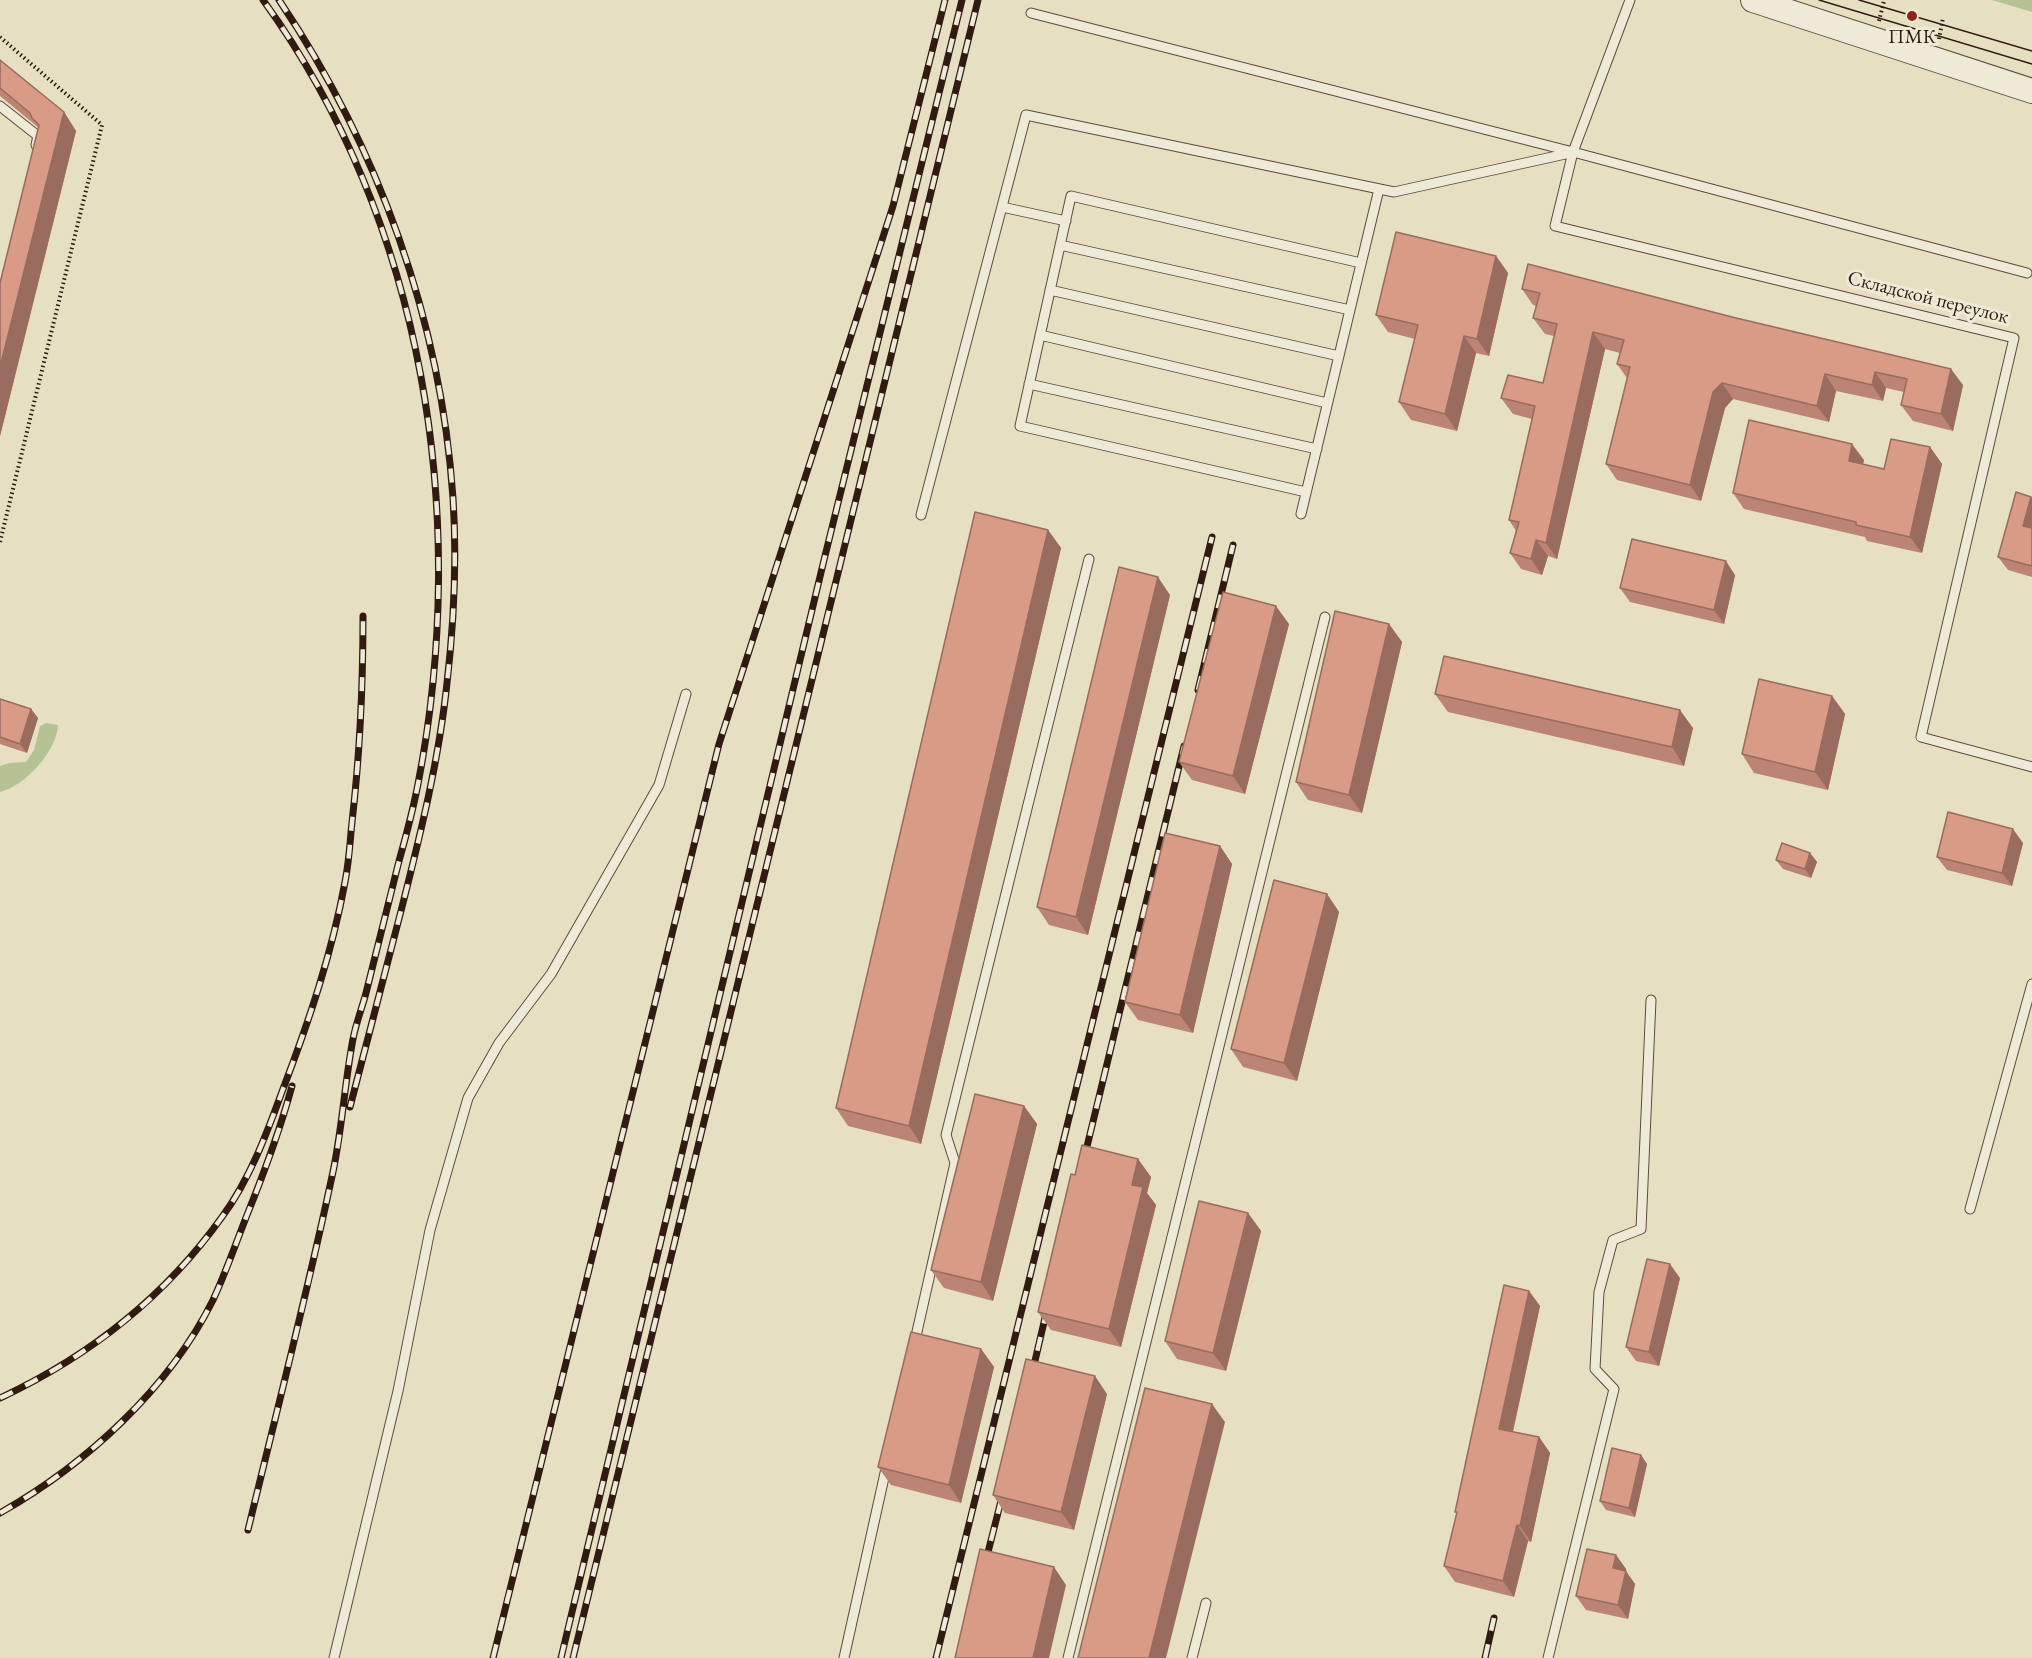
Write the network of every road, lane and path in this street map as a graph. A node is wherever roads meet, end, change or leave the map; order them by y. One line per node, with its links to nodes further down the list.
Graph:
1 (1630, 0): 11 (lane, Складской переулок)
2 (1753, 0): 9 (street)
3 (1884, 1): 6 (path)
4 (1031, 13): 11 (lane)
5 (1944, 18): 8 (path)
6 (1878, 23)
7 (0, 37): 29 (path)
8 (1938, 41)
9 (2032, 90)
10 (2, 111): 12 (lane)
11 (1573, 152): 13 (lane); 18 (lane); 33 (lane, Складской переулок)
12 (33, 158)
13 (1379, 189): 14 (lane); 17 (lane)
14 (1002, 207): 15 (lane); 28 (lane)
15 (1066, 221): 16 (lane); 17 (lane)
16 (1060, 246): 19 (lane); 20 (lane)
17 (1361, 263): 20 (lane)
18 (2027, 273)
19 (1050, 290): 21 (lane); 22 (lane)
20 (1350, 310): 22 (lane)
21 (1040, 335): 23 (lane); 24 (lane)
22 (1339, 356): 24 (lane)
23 (1029, 384): 25 (lane); 26 (lane)
24 (1328, 403): 25 (lane)
25 (1317, 449): 26 (lane)
26 (1306, 492): 27 (lane)
27 (1301, 514)
28 (921, 515)
29 (0, 542)
30 (1089, 559): 37 (lane)
31 (1325, 617): 42 (lane)
32 (687, 694): 40 (lane)
33 (2032, 767)
34 (2032, 984): 36 (lane)
35 (1651, 999): 44 (lane)
36 (1970, 1209)
37 (911, 1358)
38 (890, 1451): 41 (lane)
39 (1206, 1603): 43 (lane)
40 (334, 1658)
41 (844, 1658)
42 (1068, 1658)
43 (1192, 1658)
44 (1548, 1658)

